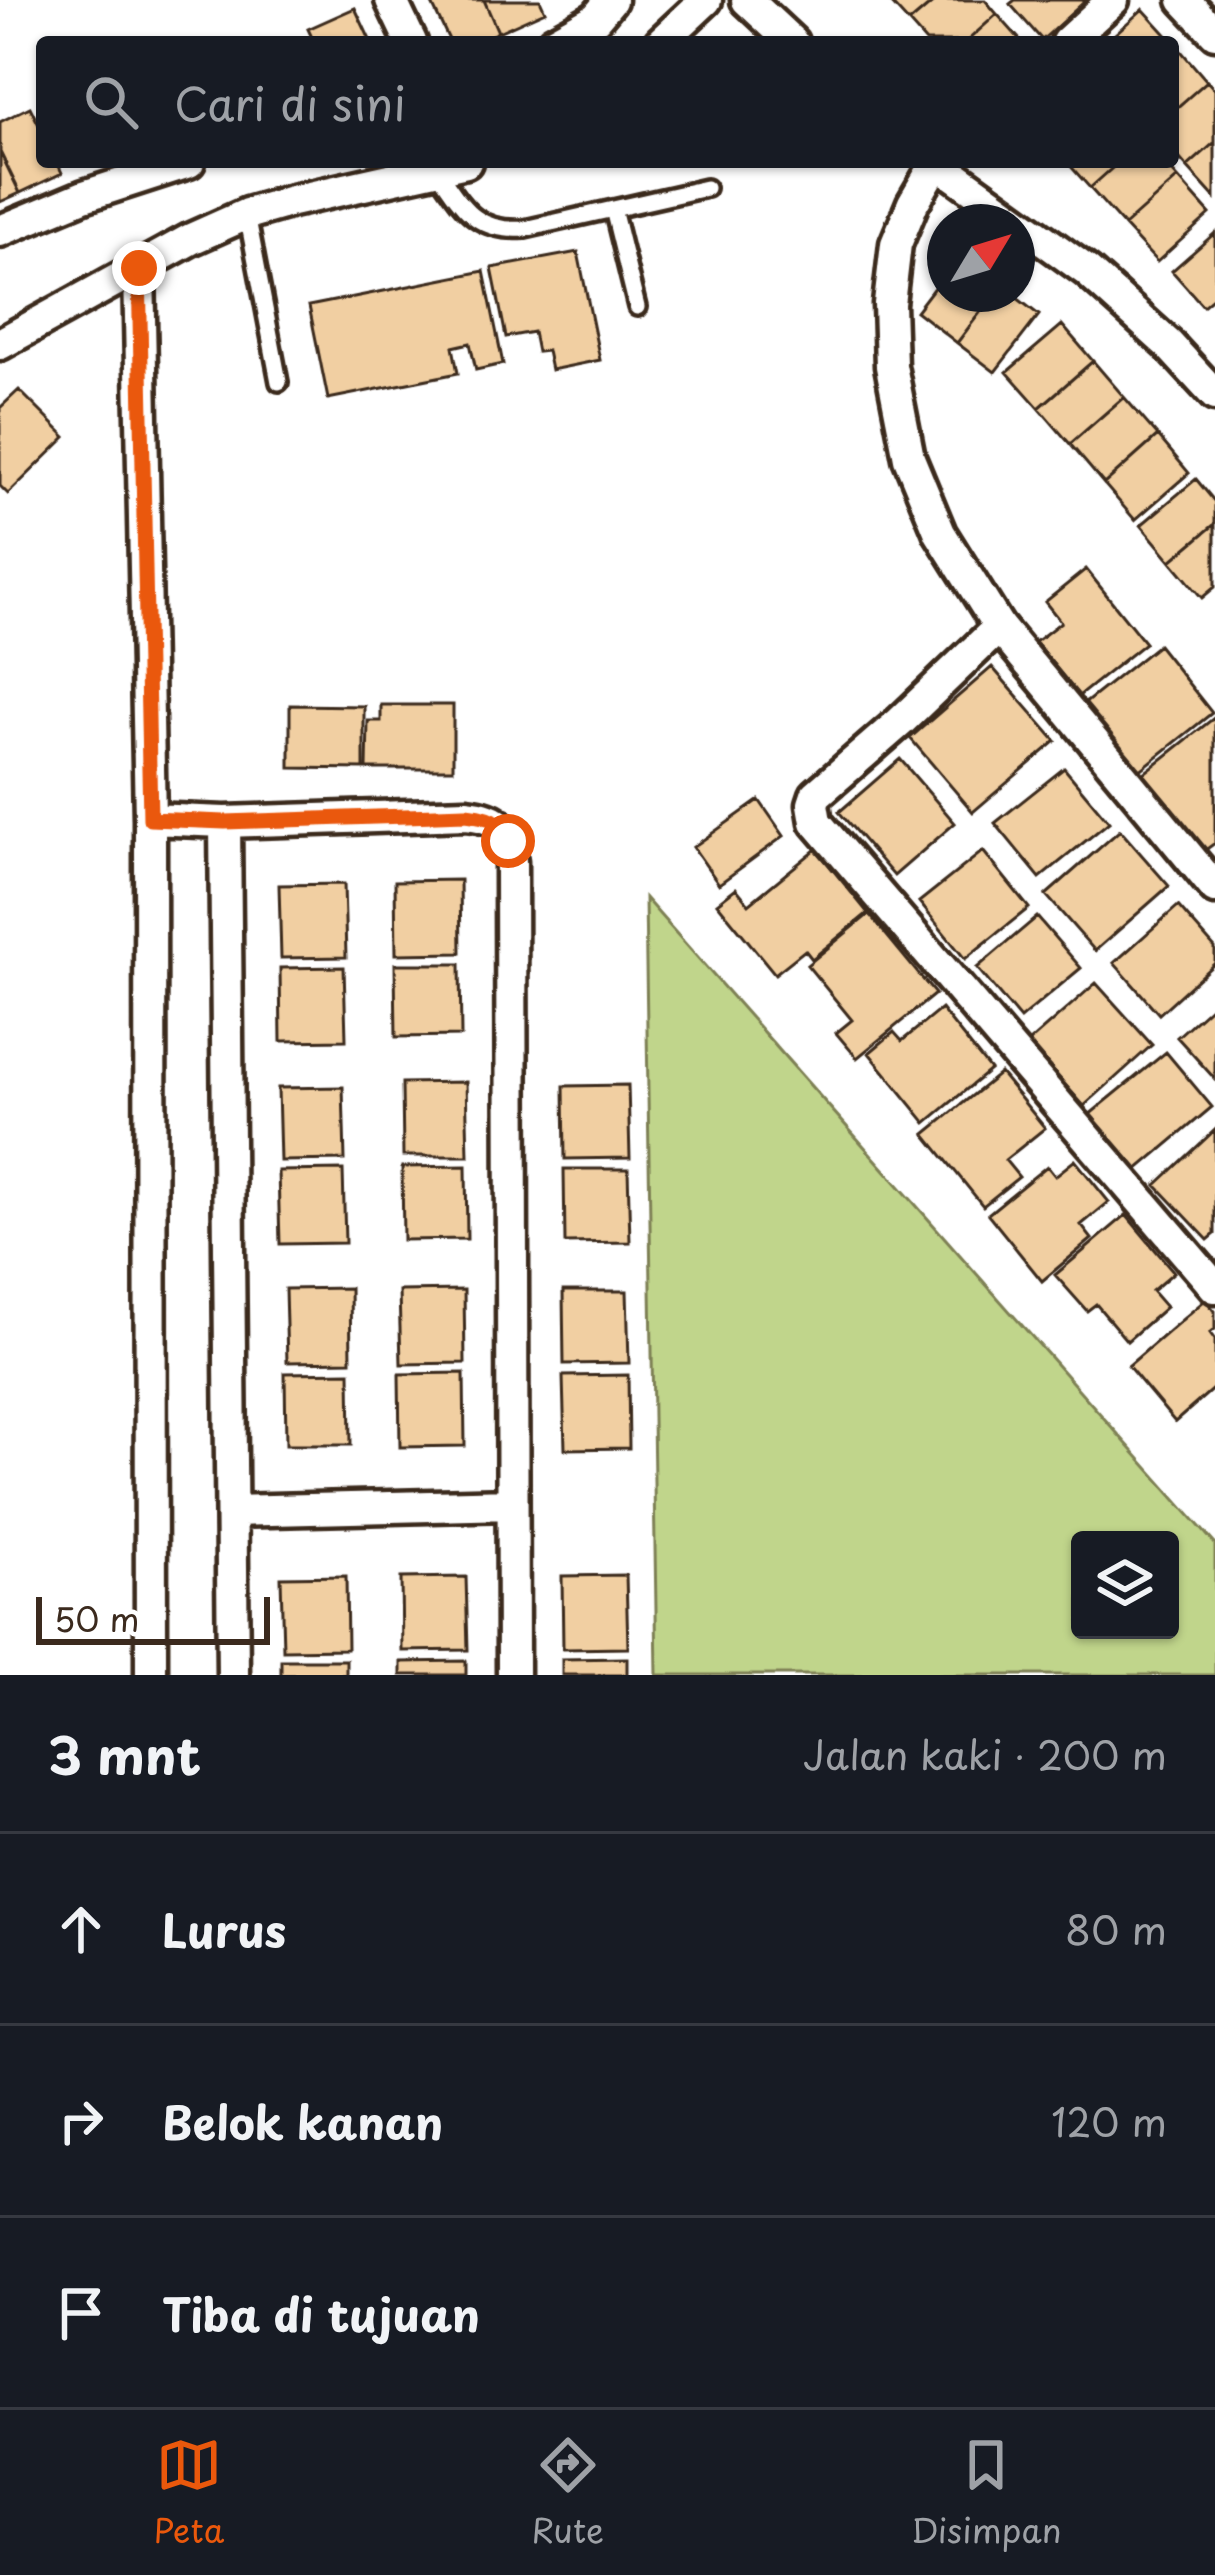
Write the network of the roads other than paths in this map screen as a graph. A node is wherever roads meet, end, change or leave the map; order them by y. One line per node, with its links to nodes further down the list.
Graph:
1 (391, 0): 8 (street)
2 (611, 0): 9 (street)
3 (706, 0): 10 (street)
4 (747, 0): 11 (street)
5 (1113, 0): 12 (street)
6 (1184, 0): 7 (street)
7 (1215, 33)
8 (409, 36)
9 (564, 36)
10 (667, 36)
11 (786, 36)
12 (1074, 36)
13 (170, 168): 21 (street)
14 (442, 168): 20 (street)
15 (452, 168): 19 (lane)
16 (933, 168): 27 (street)
17 (944, 168): 26 (street)
18 (706, 188): 19 (lane)
19 (613, 208): 23 (lane)
20 (247, 214): 22 (street); 25 (lane)
21 (0, 231)
22 (139, 268): 24 (street); 28 (street)
23 (638, 307)
24 (0, 344)
25 (279, 382)
26 (1215, 395)
27 (999, 627): 30 (street); 31 (street)
28 (150, 819): 29 (street); 34 (street)
29 (225, 822): 32 (street); 33 (street)
30 (1215, 887)
31 (1215, 1287)
32 (512, 1504): 33 (street); 36 (street)
33 (233, 1511): 35 (street)
34 (152, 1675)
35 (232, 1675)
36 (513, 1675)

